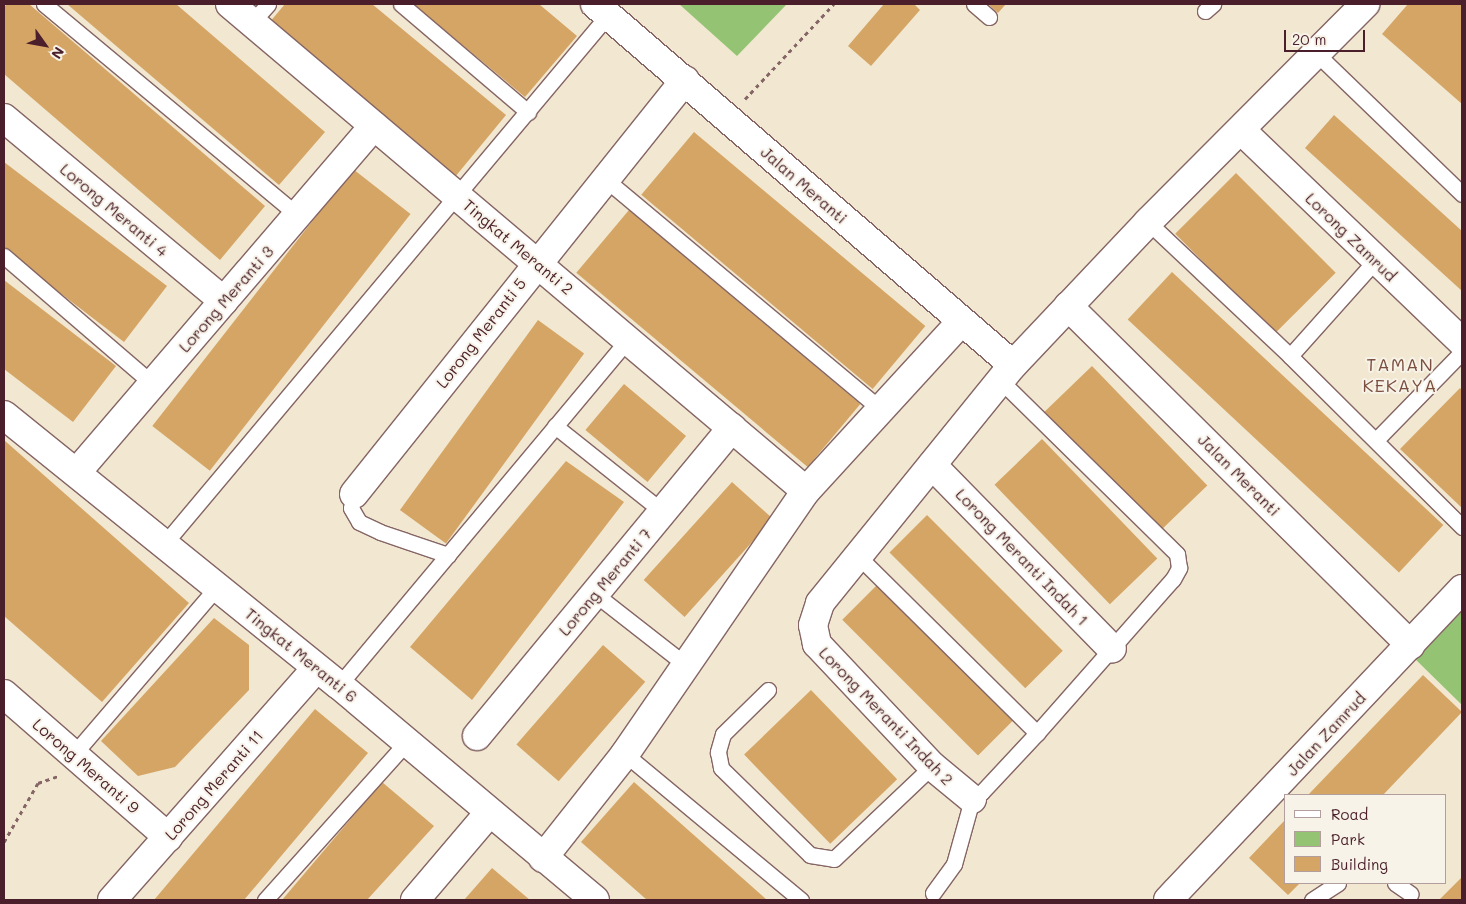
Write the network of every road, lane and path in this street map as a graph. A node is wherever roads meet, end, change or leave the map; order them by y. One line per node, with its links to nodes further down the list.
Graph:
1 (44, 4): 20 (lane)
2 (230, 4): 8 (street, Tingkat Meranti 2)
3 (401, 4): 12 (lane)
4 (834, 4): 14 (path)
5 (974, 4): 9 (lane)
6 (1365, 4): 10 (street)
7 (602, 9): 11 (street, Jalan Meranti); 12 (lane)
8 (260, 13): 15 (street, Tingkat Meranti 2)
9 (989, 17)
10 (1316, 53): 16 (street); 18 (lane)
11 (685, 80): 14 (street, Jalan Meranti); 17 (street, Lorong Meranti 5)
12 (528, 112): 19 (lane)
13 (4, 118): 25 (street, Lorong Meranti 4)
14 (727, 118): 27 (street, Jalan Meranti)
15 (374, 126): 19 (street, Tingkat Meranti 2); 20 (street, Lorong Meranti 3)
16 (1242, 131): 21 (street); 23 (street, Lorong Zamrud)
17 (604, 178): 24 (street, Lorong Meranti 5); 34 (lane)
18 (1462, 194)
19 (458, 196): 24 (street, Tingkat Meranti 2); 45 (lane)
20 (297, 216): 25 (street, Lorong Meranti 3)
21 (1148, 222): 26 (street); 31 (lane)
22 (4, 256): 33 (lane)
23 (1375, 261): 29 (street, Lorong Zamrud); 31 (lane)
24 (537, 263): 28 (street, Tingkat Meranti 2); 42 (street, Lorong Meranti 5)
25 (224, 301): 33 (street, Lorong Meranti 3)
26 (1068, 306): 32 (street); 51 (street, Jalan Meranti)
27 (962, 322): 32 (street, Jalan Meranti); 34 (street)
28 (627, 340): 36 (lane); 37 (street, Tingkat Meranti 2)
29 (1462, 342)
30 (1462, 352): 38 (lane)
31 (1290, 356): 38 (lane)
32 (1007, 372): 39 (street); 52 (lane)
33 (153, 384): 40 (street, Lorong Meranti 3)
34 (881, 410): 41 (street)
35 (4, 415): 40 (street, Tingkat Meranti 6)
36 (555, 426): 43 (lane); 46 (lane)
37 (732, 428): 41 (street, Tingkat Meranti 2); 43 (street, Lorong Meranti 7)
38 (1376, 440): 44 (lane)
39 (932, 465): 47 (street); 52 (street, Lorong Meranti Indah 1)
40 (77, 472): 45 (street, Tingkat Meranti 6)
41 (806, 491): 53 (street)
42 (354, 494): 46 (lane)
43 (663, 512): 50 (street, Lorong Meranti 7)
44 (1462, 527)
45 (165, 543): 48 (street, Tingkat Meranti 6)
46 (448, 554): 55 (lane)
47 (858, 556): 58 (lane); 63 (street, Lorong Meranti Indah 2)
48 (217, 586): 54 (street, Tingkat Meranti 6); 62 (lane)
49 (1462, 589): 51 (street, Jalan Zamrud)
50 (596, 594): 53 (lane); 59 (street, Lorong Meranti 7)
51 (1410, 645): 73 (street, Jalan Zamrud)
52 (1112, 649): 58 (lane)
53 (686, 666): 61 (street)
54 (316, 669): 55 (street, Tingkat Meranti 6); 66 (street, Lorong Meranti 11)
55 (339, 685): 60 (street, Tingkat Meranti 6)
56 (768, 690): 63 (lane)
57 (4, 694): 62 (street, Lorong Meranti 9)
58 (1037, 733): 64 (lane)
59 (477, 736)
60 (407, 742): 65 (street, Tingkat Meranti 6); 76 (lane)
61 (625, 754): 68 (street); 78 (lane)
62 (79, 761): 66 (street, Lorong Meranti 9); 67 (path)
63 (932, 766): 64 (street, Lorong Meranti Indah 2)
64 (972, 799): 71 (lane)
65 (489, 813): 68 (street, Tingkat Meranti 6); 77 (street)
66 (168, 837): 75 (street, Lorong Meranti 11)
67 (4, 842)
68 (543, 858): 74 (street, Tingkat Meranti 6)
69 (1336, 884): 79 (lane)
70 (1396, 884): 72 (lane)
71 (933, 893)
72 (1411, 894)
73 (1183, 895)
74 (587, 898)
75 (112, 900)
76 (265, 900)
77 (415, 900)
78 (801, 900)
79 (1312, 900)

